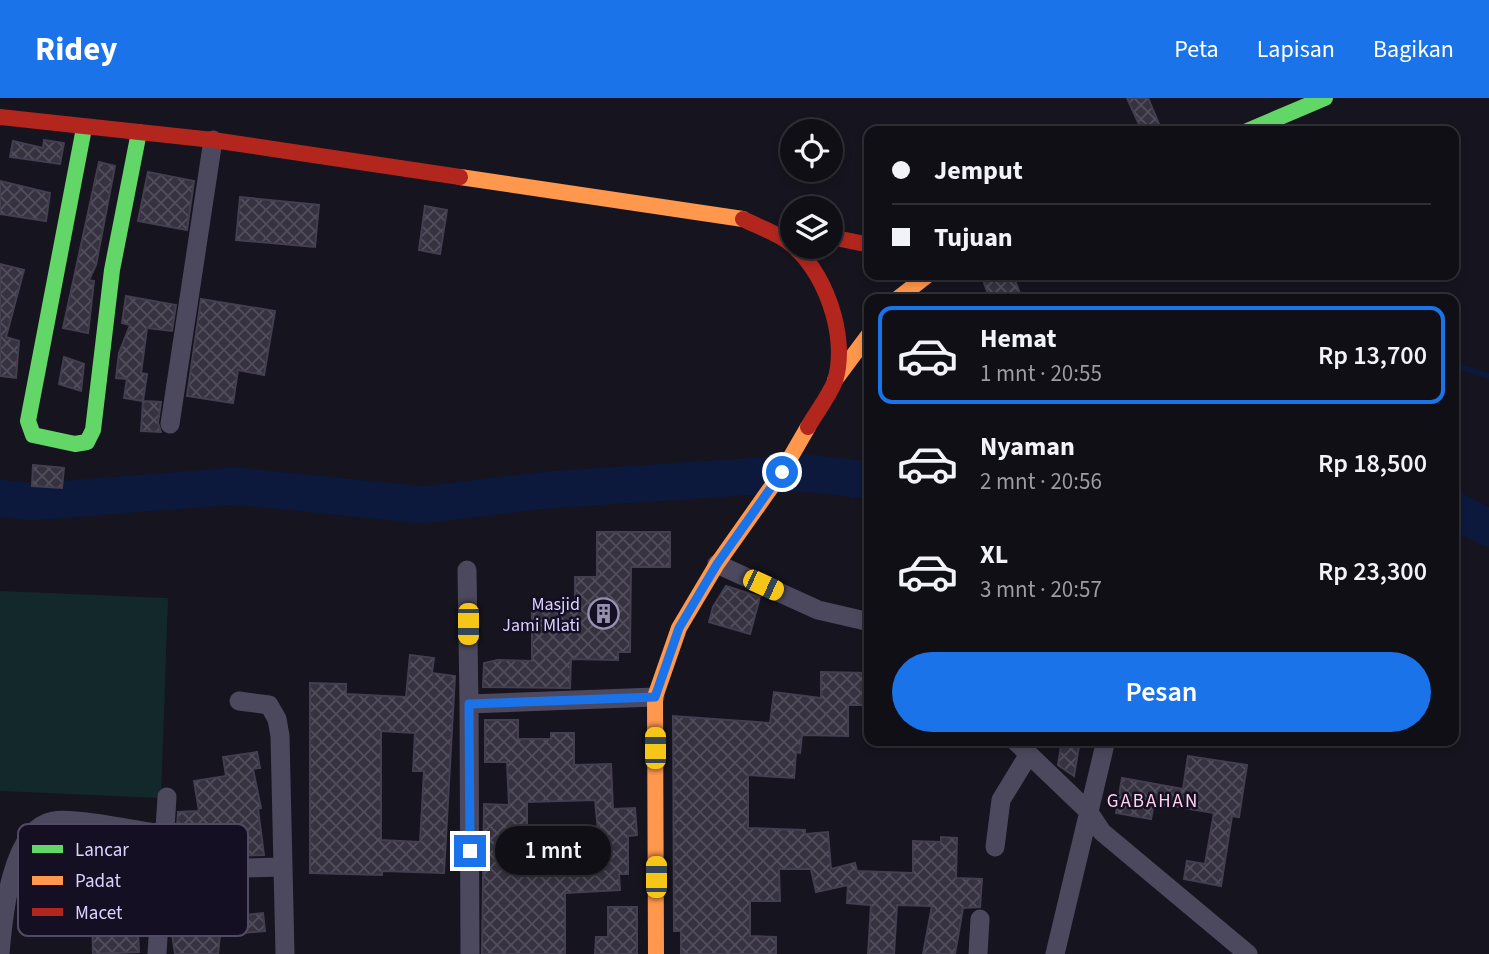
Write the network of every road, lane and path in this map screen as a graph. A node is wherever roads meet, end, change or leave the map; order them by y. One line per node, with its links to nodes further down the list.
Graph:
1 (1325, 98): 3 (main road)
2 (0, 117): 4 (main road)
3 (1259, 126)
4 (84, 128): 5 (main road); 5 (main road)
5 (139, 132): 6 (main road)
6 (213, 140): 7 (main road); 15 (street)
7 (743, 219): 8 (main road); 14 (main road)
8 (780, 226)
9 (843, 239): 10 (main road)
10 (864, 244)
11 (922, 280): 12 (main road)
12 (903, 294)
13 (864, 341): 14 (main road)
14 (835, 380): 16 (main road)
15 (170, 424)
16 (717, 564): 18 (street); 19 (main road)
17 (467, 570): 21 (street)
18 (864, 621)
19 (655, 697): 21 (street); 40 (main road)
20 (239, 701): 32 (street)
21 (469, 704): 39 (street)
22 (1020, 746): 24 (street)
23 (1104, 746): 26 (street)
24 (1029, 754): 26 (street); 30 (street)
25 (167, 797): 29 (street)
26 (1088, 811): 42 (street); 43 (street)
27 (50, 824): 28 (street)
28 (85, 824)
29 (166, 824)
30 (995, 847)
31 (18, 860): 36 (street)
32 (283, 867): 33 (street); 38 (street)
33 (248, 868)
34 (980, 919): 41 (street)
35 (158, 936): 37 (street)
36 (1, 954)
37 (157, 954)
38 (285, 954)
39 (471, 954)
40 (656, 954)
41 (978, 954)
42 (1055, 954)
43 (1248, 954)

